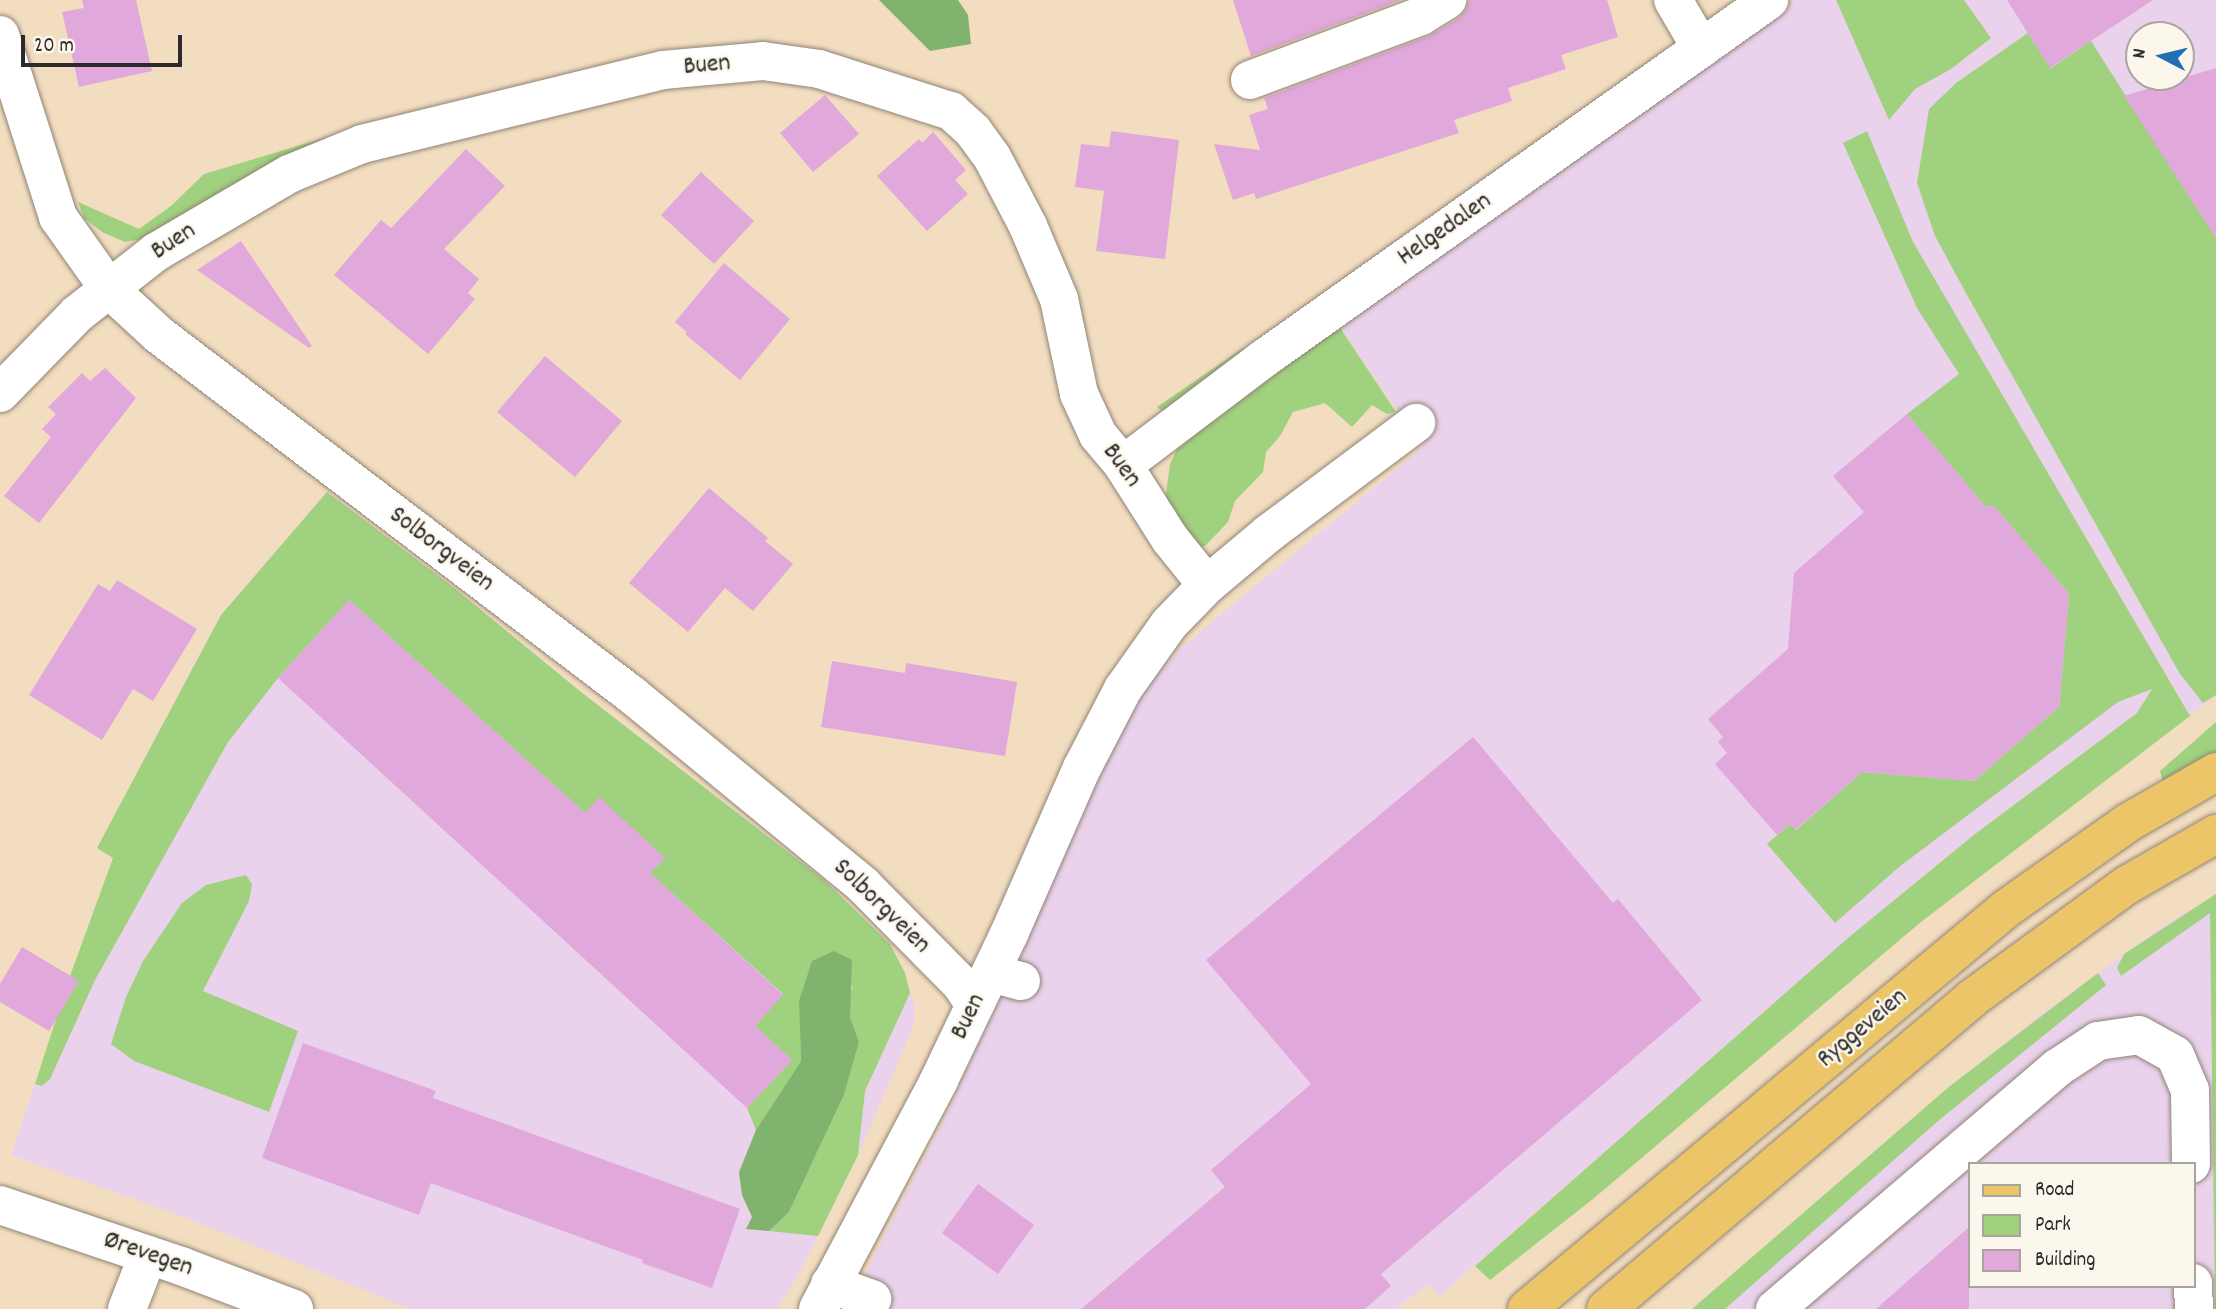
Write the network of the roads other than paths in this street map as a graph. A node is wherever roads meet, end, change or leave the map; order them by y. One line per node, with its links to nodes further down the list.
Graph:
1 (1447, 0): 6 (street)
2 (1673, 0): 5 (street)
3 (1769, 0): 5 (street, Helgedalen)
4 (0, 35): 7 (street, Solborgveien)
5 (1701, 48): 10 (street, Helgedalen)
6 (1250, 80)
7 (109, 289): 8 (street, Buen); 10 (street, Buen); 14 (street, Solborgveien)
8 (0, 393)
9 (1416, 423): 11 (street, Buen)
10 (1123, 465): 11 (street, Buen)
11 (1207, 585): 14 (street, Buen)
12 (2216, 772): 23 (main road, Ryggeveien)
13 (2216, 834): 24 (main road, Ryggeveien)
14 (995, 986): 19 (street, Buen)
15 (2192, 1162): 25 (street)
16 (0, 1205): 17 (street, Ørevegen)
17 (148, 1255): 21 (street); 22 (street, Ørevegen)
18 (2193, 1288): 26 (street)
19 (824, 1296): 20 (street)
20 (872, 1299)
21 (127, 1309)
22 (294, 1309)
23 (1527, 1309)
24 (1606, 1309)
25 (1775, 1309)
26 (2194, 1309)

